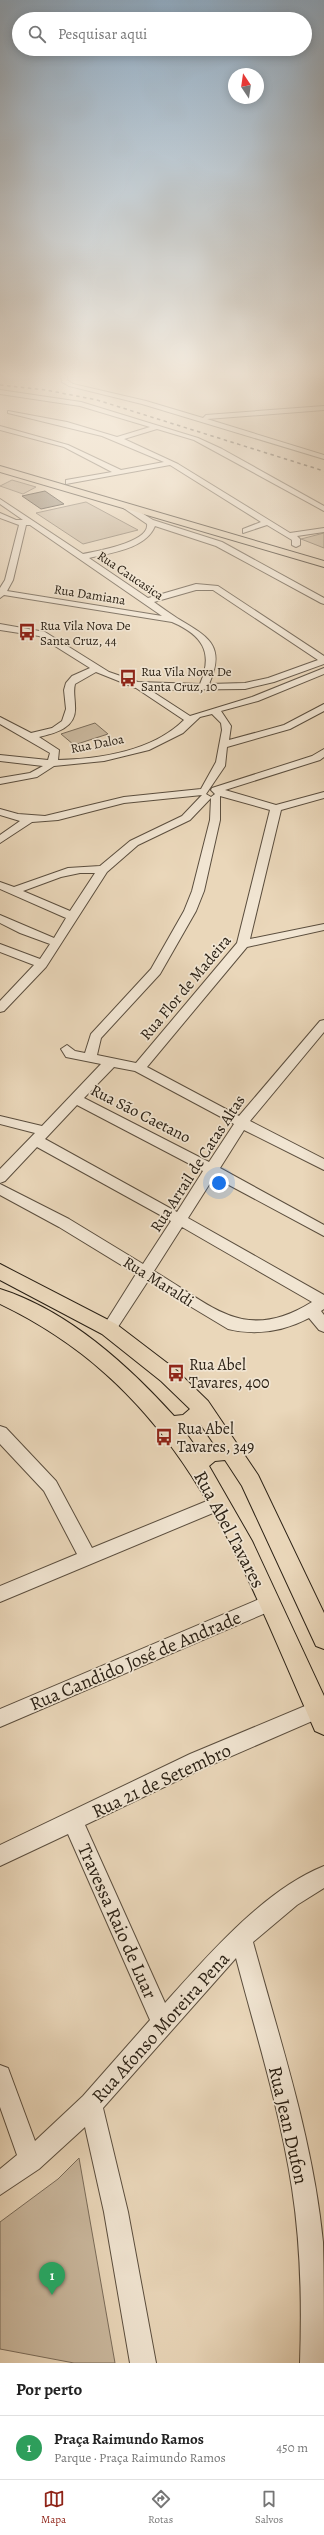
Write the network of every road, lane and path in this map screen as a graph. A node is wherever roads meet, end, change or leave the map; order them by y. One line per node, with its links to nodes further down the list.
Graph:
1 (57, 486): 6 (main road)
2 (84, 486): 15 (main road)
3 (207, 486): 12 (street)
4 (284, 486): 7 (street)
5 (0, 501): 11 (street, Rua Caucasica)
6 (126, 507): 9 (street); 13 (main road)
7 (324, 509)
8 (0, 515): 10 (street)
9 (150, 522): 18 (street); 22 (street)
10 (22, 523): 11 (street); 24 (street)
11 (36, 523): 22 (street, Rua Caucasica)
12 (266, 523): 15 (street); 16 (street)
13 (191, 526): 17 (main road); 18 (street)
14 (324, 530): 16 (street)
15 (246, 531): 19 (main road)
16 (290, 535): 19 (street)
17 (233, 538): 20 (main road); 23 (main road)
18 (219, 544): 20 (street)
19 (296, 545): 21 (main road)
20 (232, 550): 26 (street)
21 (324, 553)
22 (82, 557): 25 (street, Rua Caucasica)
23 (324, 564)
24 (1, 593): 27 (street, Rua Damiana)
25 (148, 600): 27 (street, Rua Caucasica); 29 (street)
26 (324, 601)
27 (174, 620): 33 (street)
28 (0, 627): 30 (street)
29 (324, 660): 33 (street)
30 (95, 669): 32 (street); 38 (street)
31 (324, 671): 35 (street, Rua Daloa)
32 (136, 685): 33 (street); 37 (street)
33 (204, 687)
34 (324, 707): 39 (street)
35 (213, 710): 37 (street, Rua Daloa); 39 (street)
36 (0, 720): 38 (street)
37 (190, 720): 42 (street, Rua Daloa)
38 (30, 736): 42 (street)
39 (223, 745): 44 (street)
40 (324, 752): 44 (street)
41 (0, 758): 42 (street, Rua Daloa)
42 (50, 763): 43 (street)
43 (0, 781)
44 (211, 793): 46 (street); 48 (street); 50 (street); 63 (street)
45 (324, 795): 46 (street)
46 (276, 808): 57 (street, Rua Flor de Madeira)
47 (0, 812): 48 (street)
48 (30, 819): 49 (street)
49 (0, 840)
50 (103, 870): 52 (street); 53 (street)
51 (0, 885): 52 (street)
52 (13, 891): 53 (street)
53 (72, 916): 56 (street)
54 (0, 918): 56 (street)
55 (324, 927): 57 (street)
56 (57, 943): 59 (street)
57 (243, 944): 65 (street, Rua Flor de Madeira)
58 (0, 948): 59 (street)
59 (42, 964): 60 (street)
60 (0, 1008)
61 (324, 1024): 68 (street, Rua Arrail de Catas Altas)
62 (67, 1049): 63 (street)
63 (90, 1058): 64 (street)
64 (112, 1061): 65 (street); 66 (street)
65 (139, 1068): 68 (street)
66 (76, 1099): 69 (street); 71 (street, Rua São Caetano)
67 (0, 1120): 69 (street)
68 (242, 1122): 70 (street); 71 (street, Rua Arrail de Catas Altas)
69 (41, 1136): 72 (street); 74 (street)
70 (324, 1165)
71 (210, 1169): 74 (street, Rua Arrail de Catas Altas); 75 (street, Rua São Caetano)
72 (0, 1178)
73 (0, 1189): 77 (street, Rua Maraldi)
74 (179, 1220): 77 (street, Rua Arrail de Catas Altas); 79 (street)
75 (324, 1230)
76 (0, 1271): 81 (main road)
77 (146, 1273): 79 (street, Rua Maraldi); 81 (street, Rua Arrail de Catas Altas)
78 (0, 1296): 83 (main road, Rua Abel Tavares)
79 (320, 1305): 80 (street)
80 (324, 1326)
81 (110, 1329): 82 (main road)
82 (201, 1407): 83 (main road); 85 (main road)
83 (168, 1425): 86 (main road, Rua Abel Tavares)
84 (0, 1434): 88 (street)
85 (232, 1451): 86 (main road); 91 (main road)
86 (195, 1464): 87 (main road, Rua Abel Tavares)
87 (219, 1504): 88 (street); 90 (main road, Rua Abel Tavares)
88 (88, 1557): 89 (street)
89 (0, 1594)
90 (269, 1603): 92 (main road, Rua Abel Tavares); 93 (street, Rua Candido José de Andrade)
91 (324, 1638)
92 (322, 1713): 94 (street, Rua 21 de Setembro)
93 (0, 1718)
94 (73, 1822): 95 (street, Rua 21 de Setembro); 98 (street, Travessa Raio de Luar)
95 (0, 1856)
96 (324, 1876): 97 (street, Rua Afonso Moreira Pena)
97 (240, 1938): 98 (street, Rua Afonso Moreira Pena); 104 (street, Rua Jean Dufon)
98 (162, 2022): 100 (street, Rua Afonso Moreira Pena)
99 (0, 2076): 101 (street)
100 (91, 2104): 101 (street, Rua Afonso Moreira Pena); 103 (street)
101 (31, 2161): 102 (street, Rua Afonso Moreira Pena)
102 (0, 2183)
103 (143, 2363)
104 (313, 2363)

